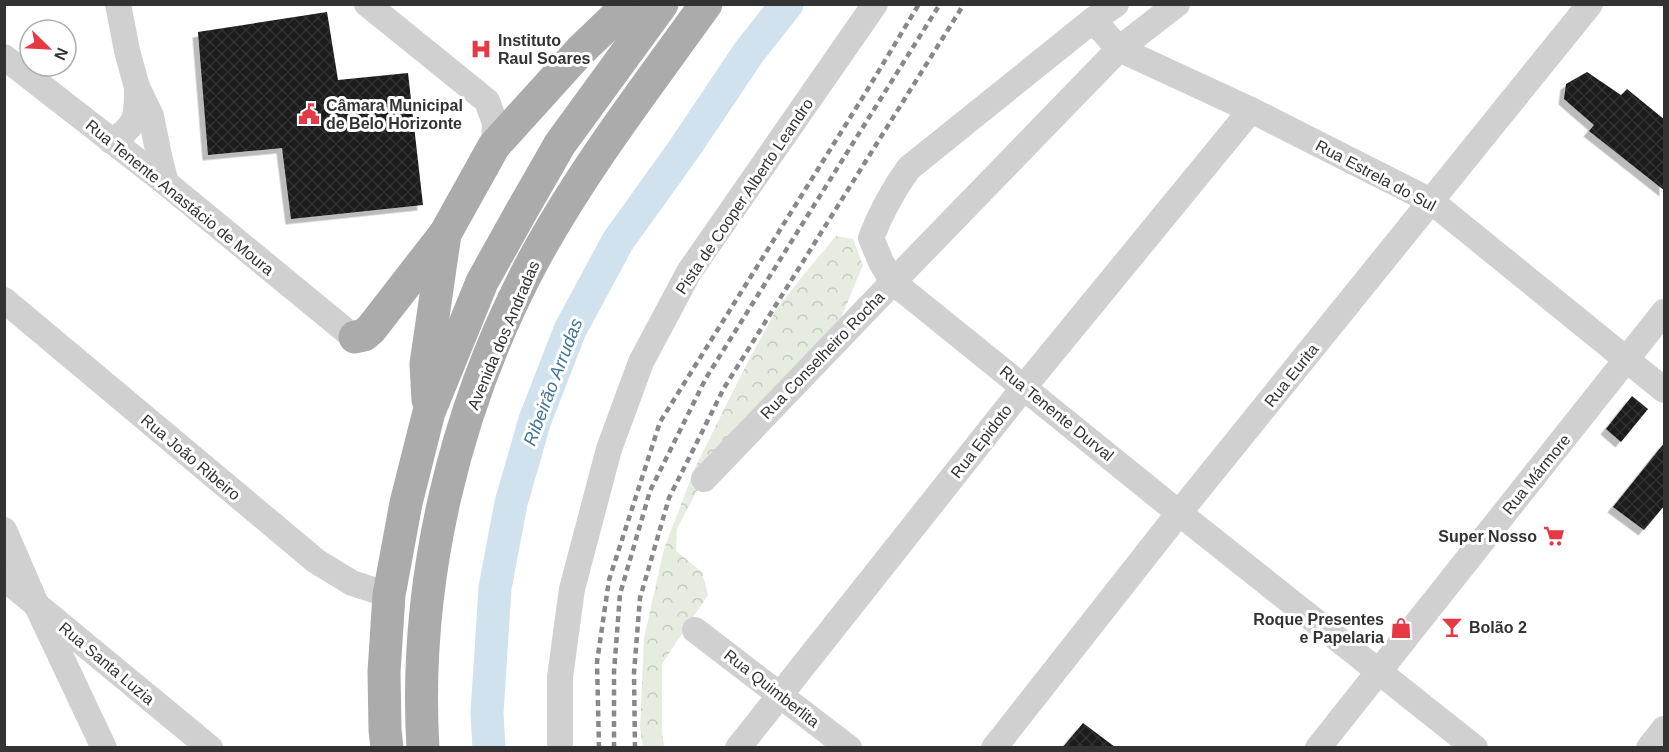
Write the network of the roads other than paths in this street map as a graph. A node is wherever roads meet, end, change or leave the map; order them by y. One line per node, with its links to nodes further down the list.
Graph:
1 (118, 4): 13 (street)
2 (367, 4): 16 (street)
3 (629, 4): 16 (main road)
4 (662, 4): 27 (main road)
5 (706, 4): 41 (main road, Avenida dos Andradas)
6 (875, 4): 42 (street, Pista de Cooper Alberto Leandro)
7 (1116, 4): 10 (street, Rua Conselheiro Rocha)
8 (1177, 4): 11 (street)
9 (1590, 4): 18 (street, Rua Eurita)
10 (1093, 20): 11 (street, Rua Estrela do Sul); 20 (street, Rua Conselheiro Rocha)
11 (1119, 49): 14 (street, Rua Estrela do Sul); 20 (street)
12 (4, 57): 15 (street, Rua Tenente Anastácio de Moura)
13 (137, 87): 15 (street); 17 (street)
14 (1251, 110): 18 (street, Rua Estrela do Sul); 25 (street, Rua Epidoto)
15 (111, 141): 17 (street, Rua Tenente Anastácio de Moura)
16 (494, 146): 19 (main road)
17 (166, 183): 23 (street, Rua Tenente Anastácio de Moura)
18 (1431, 201): 24 (street, Rua Estrela do Sul); 29 (street, Rua Eurita)
19 (445, 234): 23 (main road); 27 (main road)
20 (893, 282): 25 (street, Rua Tenente Durval); 28 (street, Rua Conselheiro Rocha)
21 (4, 300): 32 (street, Rua João Ribeiro)
22 (1665, 312): 24 (street, Rua Mármore)
23 (355, 337)
24 (1627, 360): 26 (street, Rua Estrela do Sul); 35 (street, Rua Mármore)
25 (1024, 387): 29 (street, Rua Tenente Durval); 36 (street, Rua Epidoto)
26 (1665, 390)
27 (429, 412): 32 (main road)
28 (705, 479)
29 (1179, 513): 35 (street, Rua Tenente Durval); 45 (street, Rua Eurita)
30 (4, 530): 33 (street)
31 (4, 578): 33 (street, Rua Santa Luzia)
32 (389, 595): 40 (main road)
33 (36, 604): 38 (street); 39 (street, Rua Santa Luzia)
34 (695, 630): 36 (street, Rua Quimberlita)
35 (1379, 671): 46 (street, Rua Mármore); 47 (street, Rua Tenente Durval)
36 (781, 694): 43 (street, Rua Epidoto); 44 (street, Rua Quimberlita)
37 (1665, 729): 48 (street)
38 (104, 747)
39 (210, 747)
40 (387, 747)
41 (423, 747)
42 (560, 747)
43 (738, 747)
44 (849, 747)
45 (994, 747)
46 (1318, 747)
47 (1475, 747)
48 (1649, 747)

